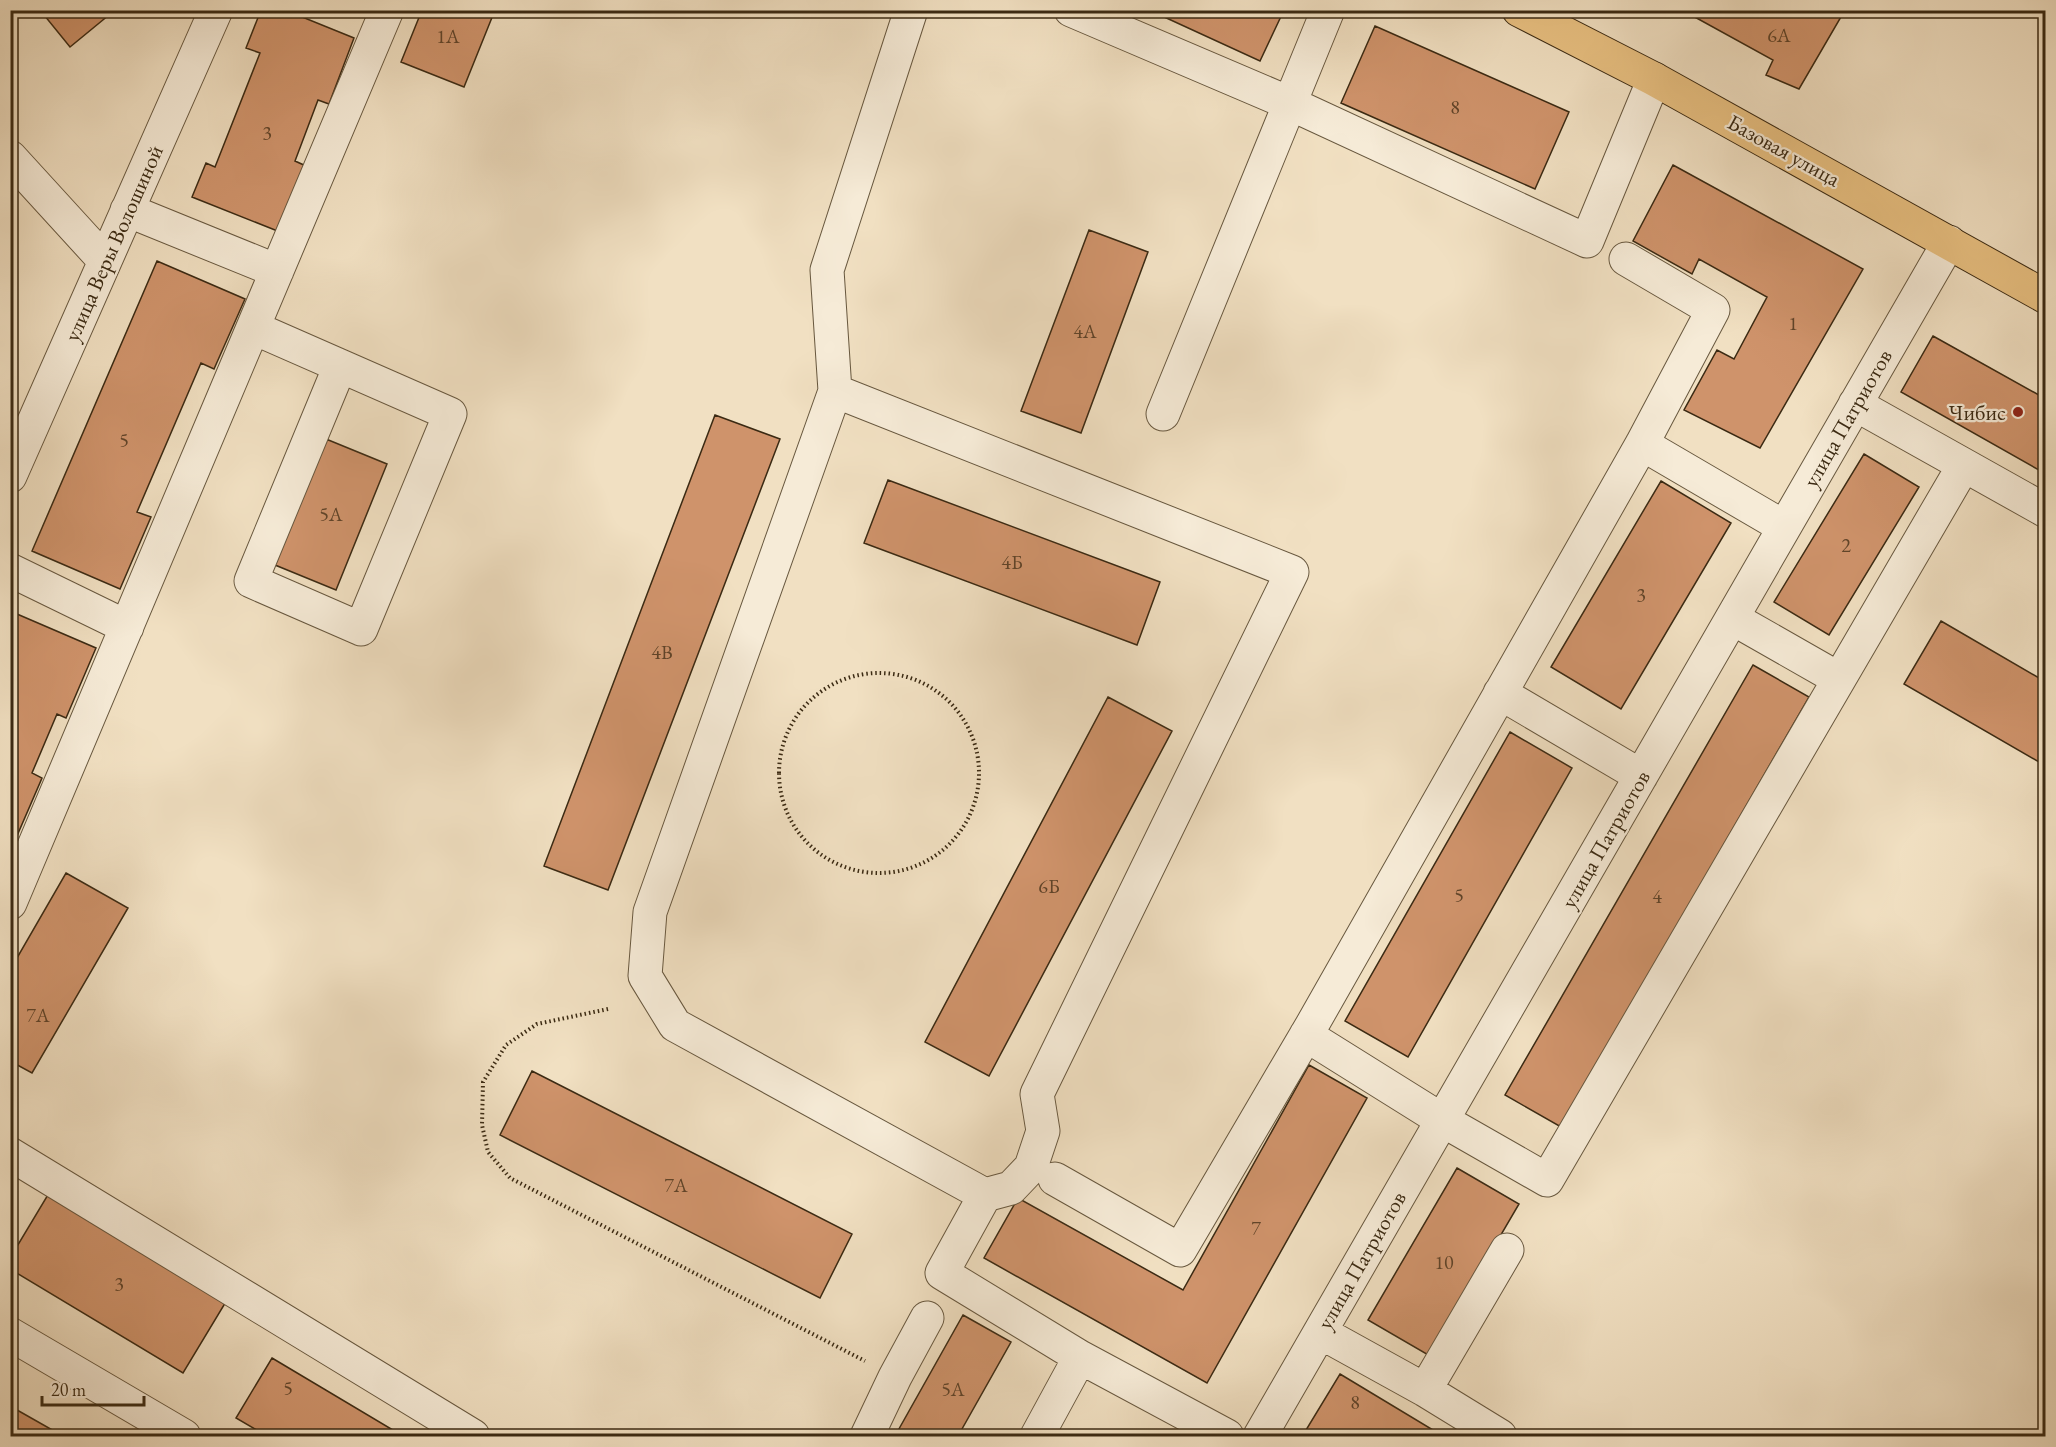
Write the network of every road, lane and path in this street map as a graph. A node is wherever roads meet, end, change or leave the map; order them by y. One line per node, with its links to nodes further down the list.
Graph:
1 (216, 10): 10 (street, улица Веры Волошиной)
2 (387, 10): 14 (street)
3 (911, 10): 18 (street)
4 (1071, 10): 8 (street)
5 (1328, 10): 8 (street)
6 (1519, 10): 7 (main road, Базовая улица)
7 (1654, 79): 8 (street); 11 (main road, Базовая улица)
8 (1289, 103): 20 (street)
9 (10, 157): 13 (street)
10 (128, 210): 13 (street, улица Веры Волошиной); 14 (street)
11 (1949, 242): 15 (main road, Базовая улица); 19 (street, улица Патриотов)
12 (1626, 260): 21 (street)
13 (105, 261): 23 (street, улица Веры Волошиной)
14 (277, 271): 16 (street)
15 (2046, 297)
16 (254, 328): 17 (street); 28 (street)
17 (340, 366): 17 (street)
18 (835, 391): 39 (street); 39 (street)
19 (1855, 404): 22 (street); 25 (street, улица Патриотов)
20 (1163, 414)
21 (1642, 444): 25 (street); 30 (street)
22 (1964, 465): 24 (street); 29 (street)
23 (10, 476)
24 (2046, 511)
25 (1784, 527): 27 (street, улица Патриотов)
26 (10, 570): 28 (street)
27 (1732, 618): 29 (street); 31 (street, улица Патриотов)
28 (127, 627): 33 (street)
29 (1839, 680): 36 (street)
30 (1500, 693): 31 (street); 35 (street)
31 (1641, 776): 36 (street, улица Патриотов)
32 (785, 811): 32 (path)
33 (10, 903)
34 (608, 1009): 45 (path)
35 (1306, 1035): 36 (street); 38 (street)
36 (1443, 1120): 42 (street, улица Патриотов)
37 (14, 1165): 48 (street)
38 (1055, 1179)
39 (985, 1195): 44 (street)
40 (1507, 1250): 46 (street)
41 (927, 1318): 45 (street)
42 (1320, 1332): 46 (street); 52 (street, улица Патриотов)
43 (10, 1334): 47 (street)
44 (1080, 1357): 50 (street); 51 (street)
45 (895, 1377): 49 (street)
46 (1425, 1390): 53 (street)
47 (184, 1437)
48 (473, 1437)
49 (867, 1437)
50 (1036, 1437)
51 (1227, 1437)
52 (1260, 1437)
53 (1500, 1437)

